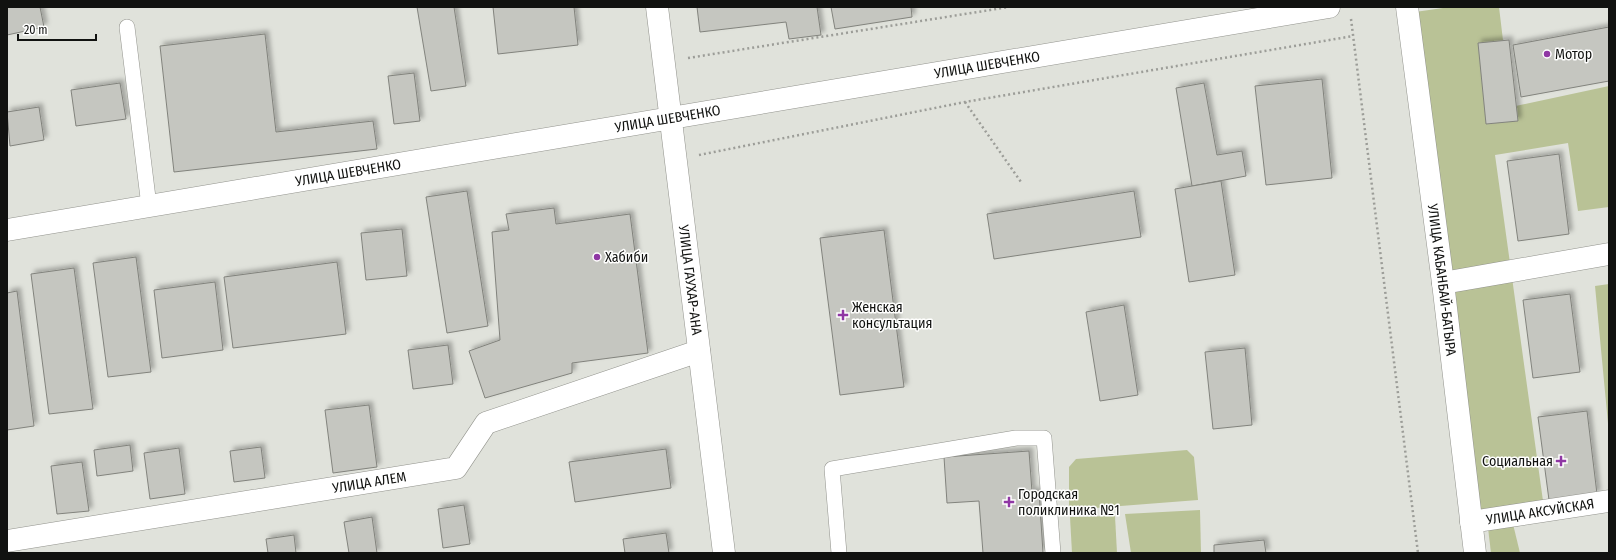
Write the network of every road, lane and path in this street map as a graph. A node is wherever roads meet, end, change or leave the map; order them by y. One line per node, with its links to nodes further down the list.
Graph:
1 (657, 7): 8 (street, УЛИЦА ГАУХАР-АНА)
2 (1009, 7): 8 (path)
3 (1329, 7): 10 (street, УЛИЦА ШЕВЧЕНКО)
4 (1406, 7): 16 (street, УЛИЦА КАБАНБАЙ-БАТЫРА)
5 (1350, 14): 7 (path)
6 (127, 28): 13 (lane)
7 (1353, 36): 9 (path); 24 (path)
8 (663, 62): 10 (street, УЛИЦА ГАУХАР-АНА)
9 (965, 102): 11 (path); 12 (path)
10 (670, 119): 11 (street, УЛИЦА ГАУХАР-АНА); 13 (street, УЛИЦА ШЕВЧЕНКО)
11 (677, 159): 17 (street, УЛИЦА ГАУХАР-АНА)
12 (1021, 182)
13 (149, 206): 14 (street, УЛИЦА ШЕВЧЕНКО)
14 (7, 230)
15 (1609, 254): 16 (street)
16 (1443, 283): 19 (street, УЛИЦА КАБАНБАЙ-БАТЫРА)
17 (699, 351): 20 (street, УЛИЦА АЛЕМ); 21 (street, УЛИЦА ГАУХАР-АНА)
18 (1609, 501): 19 (street, УЛИЦА АКСУЙСКАЯ)
19 (1471, 522): 25 (street, УЛИЦА КАБАНБАЙ-БАТЫРА)
20 (7, 541)
21 (724, 553)
22 (839, 553): 23 (lane)
23 (1053, 553)
24 (1418, 553)
25 (1475, 553)

